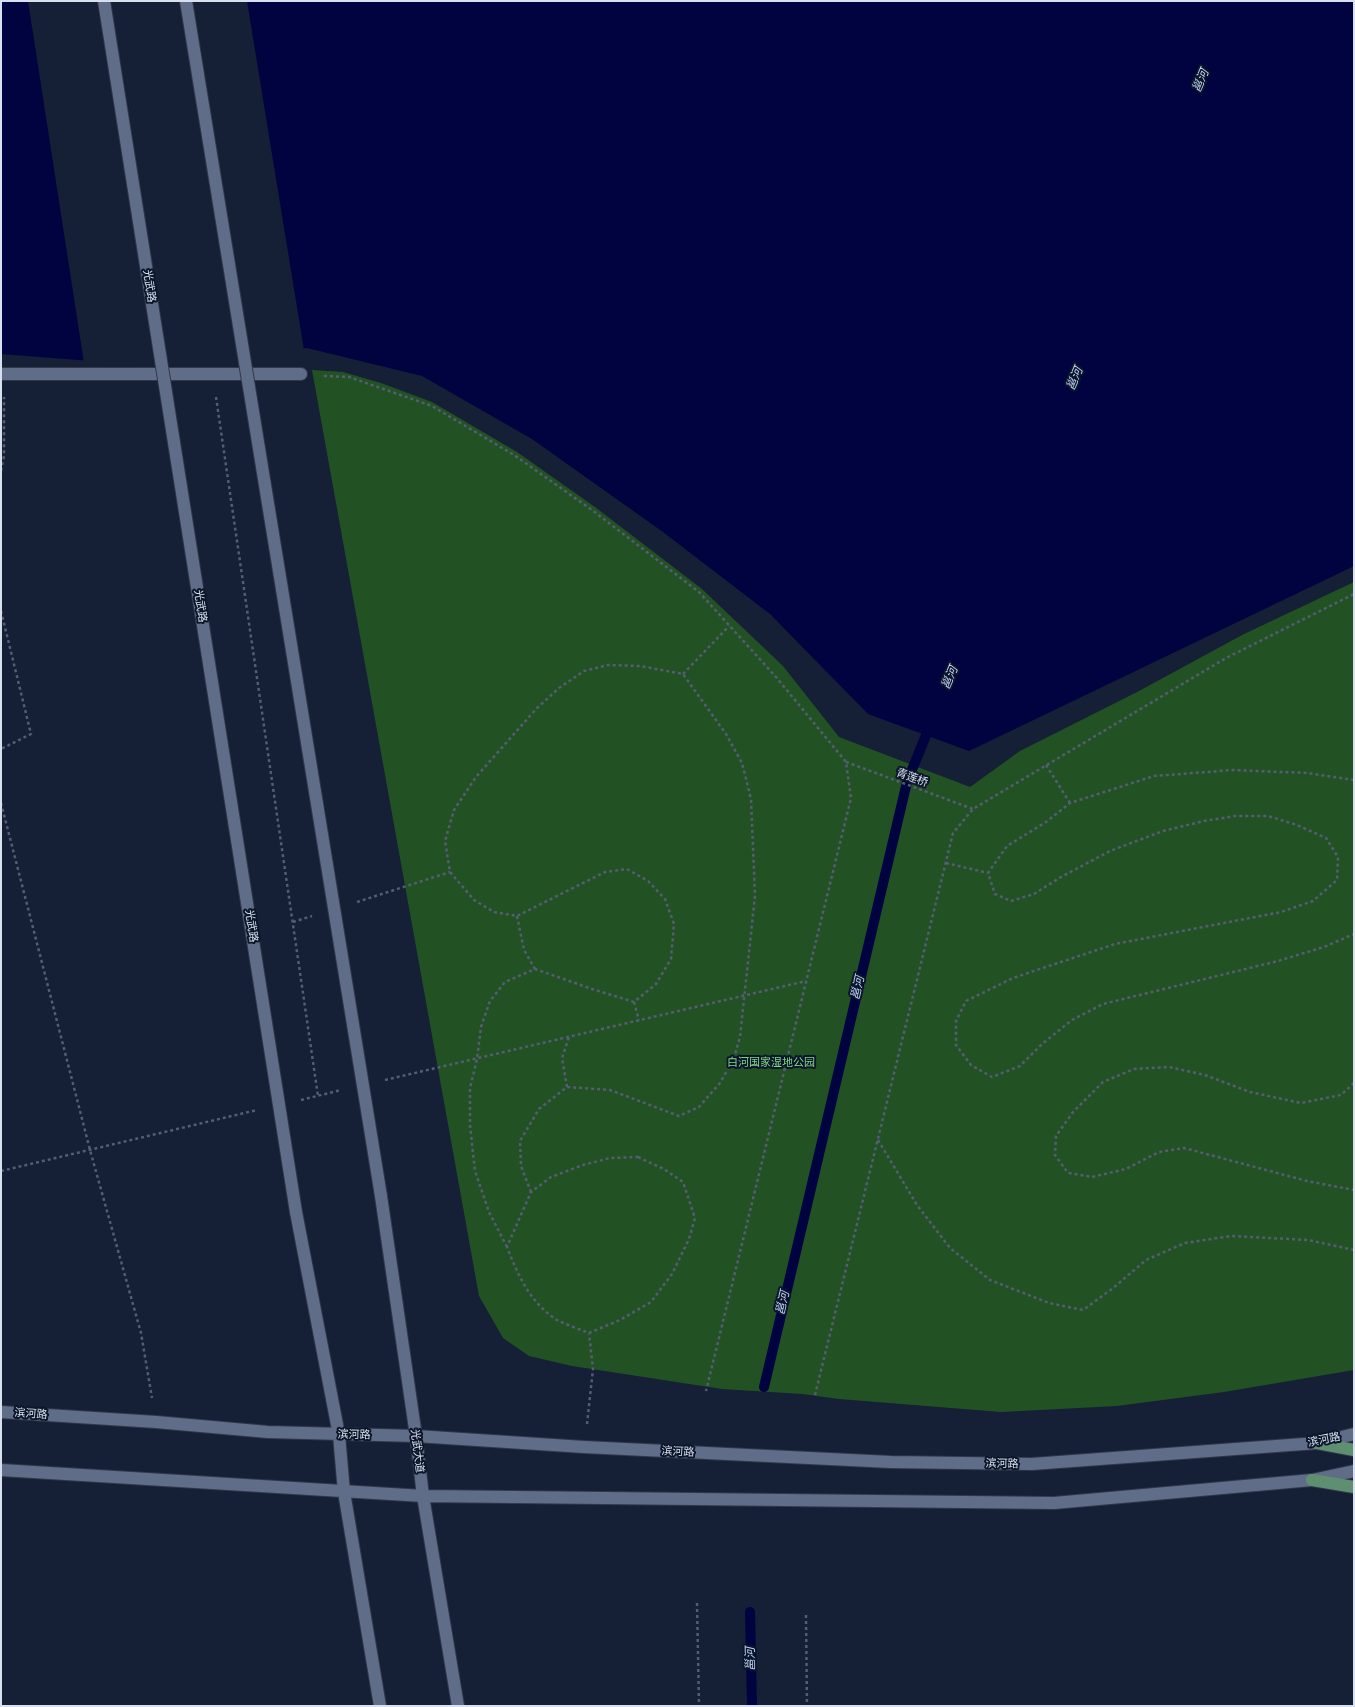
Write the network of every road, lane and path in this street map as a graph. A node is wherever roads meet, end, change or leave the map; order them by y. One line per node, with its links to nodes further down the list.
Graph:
1 (104, 1): 52 (main road, 光武路, bridge)
2 (186, 1): 54 (main road, 光武大道, bridge)
3 (3, 374): 4 (main road); 6 (path)
4 (212, 374): 5 (main road); 24 (path)
5 (301, 374): 9 (path)
6 (1, 470)
7 (1354, 594): 13 (path)
8 (1, 611): 11 (path)
9 (729, 626): 10 (path); 12 (path)
10 (683, 674): 19 (path); 28 (path)
11 (1, 749)
12 (846, 762): 17 (path, 青莲桥); 27 (path)
13 (1046, 765): 16 (path); 17 (path)
14 (1354, 780): 16 (path)
15 (1, 803): 41 (path)
16 (1070, 803): 20 (path)
17 (973, 809): 18 (path)
18 (946, 862): 20 (path); 40 (path)
19 (450, 872): 21 (path); 23 (path)
20 (988, 873): 25 (path)
21 (353, 903)
22 (315, 915): 24 (path)
23 (517, 916): 26 (path); 29 (path)
24 (293, 922): 37 (path)
25 (1354, 934)
26 (535, 968): 29 (path); 32 (path)
27 (806, 981): 28 (path); 48 (path)
28 (744, 996): 30 (path); 35 (path)
29 (634, 1002): 30 (path)
30 (639, 1020): 31 (path)
31 (570, 1037): 32 (path); 35 (path)
32 (477, 1059): 33 (path); 45 (path)
33 (379, 1082)
34 (1354, 1083): 43 (path)
35 (567, 1086): 44 (path)
36 (349, 1089): 37 (path)
37 (318, 1096): 38 (path)
38 (296, 1101)
39 (258, 1110): 41 (path)
40 (878, 1140): 46 (path); 49 (path)
41 (90, 1150): 42 (path); 51 (path)
42 (1, 1171)
43 (1354, 1190)
44 (531, 1192): 45 (path); 47 (path)
45 (507, 1247): 47 (path)
46 (1354, 1250)
47 (589, 1333): 56 (path)
48 (706, 1391)
49 (815, 1395)
50 (1, 1412): 51 (main road, 滨河路)
51 (156, 1422): 52 (main road, 滨河路)
52 (339, 1434): 54 (main road, 滨河路); 62 (main road)
53 (1354, 1434): 55 (main road, 滨河路)
54 (416, 1436): 56 (main road, 滨河路); 63 (main road, 光武大道)
55 (1317, 1444): 56 (main road, 滨河路); 57 (main road)
56 (584, 1447)
57 (1354, 1450)
58 (1, 1470): 62 (main road)
59 (1354, 1471): 60 (main road)
60 (1312, 1480): 61 (main road); 63 (main road)
61 (1354, 1487)
62 (344, 1492): 63 (main road); 66 (main road)
63 (423, 1496): 67 (main road, 光武大道)
64 (696, 1603): 68 (path)
65 (806, 1615): 69 (path)
66 (380, 1706)
67 (458, 1706)
68 (698, 1706)
69 (807, 1706)

